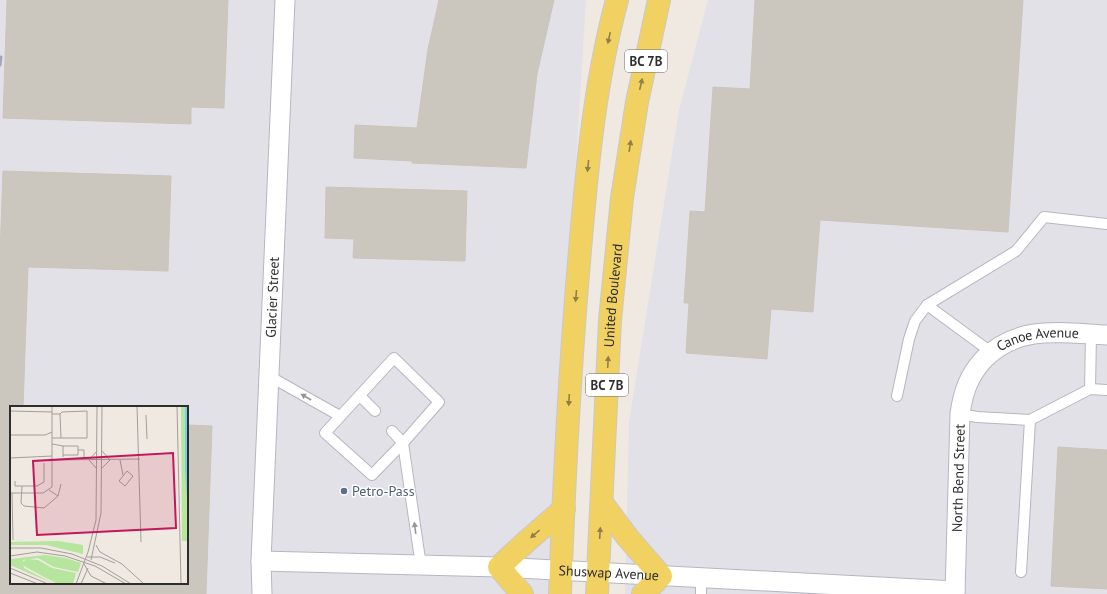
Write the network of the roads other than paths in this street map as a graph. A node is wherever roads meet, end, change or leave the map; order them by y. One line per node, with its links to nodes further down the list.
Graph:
1 (285, 0): 9 (street, Glacier Street)
2 (617, 0): 21 (main road, BC 7B, one-way to 21)
3 (659, 0): 20 (main road, United Boulevard / BC 7B, one-way to 3)
4 (1107, 224): 5 (lane)
5 (927, 305): 7 (lane); 13 (lane)
6 (1099, 335): 7 (street, Canoe Avenue); 10 (lane)
7 (991, 352): 8 (street, Canoe Avenue)
8 (977, 366): 15 (street, North Bend Street)
9 (269, 376): 16 (lane, one-way to 9); 22 (street, Glacier Street)
10 (1090, 389): 11 (lane); 17 (lane)
11 (1107, 390)
12 (360, 396): 14 (lane); 16 (lane); 19 (lane)
13 (898, 396)
14 (375, 411)
15 (960, 414): 17 (lane); 31 (street, North Bend Street)
16 (340, 416): 19 (lane)
17 (1030, 420): 27 (lane)
18 (392, 430): 19 (lane)
19 (403, 443): 23 (lane, one-way to 19)
20 (602, 503): 26 (main road, United Boulevard / BC 7B, one-way to 20); 28 (main road)
21 (564, 509): 24 (main road, one-way to 24); 25 (main road, BC 7B)
22 (261, 561): 23 (street, Shuswap Avenue); 32 (street, Glacier Street)
23 (420, 566): 24 (street, Shuswap Avenue)
24 (499, 567): 25 (street, Shuswap Avenue); 33 (main road)
25 (561, 571): 26 (street, Shuswap Avenue); 34 (main road, BC 7B)
26 (598, 572): 28 (street, Shuswap Avenue); 35 (main road, United Boulevard / BC 7B)
27 (1022, 572)
28 (661, 576): 29 (street, Shuswap Avenue); 36 (main road)
29 (701, 586): 30 (street, Shuswap Avenue)
30 (871, 590): 31 (street, Shuswap Avenue)
31 (955, 592)
32 (262, 594)
33 (522, 594)
34 (560, 594)
35 (597, 594)
36 (643, 594)

